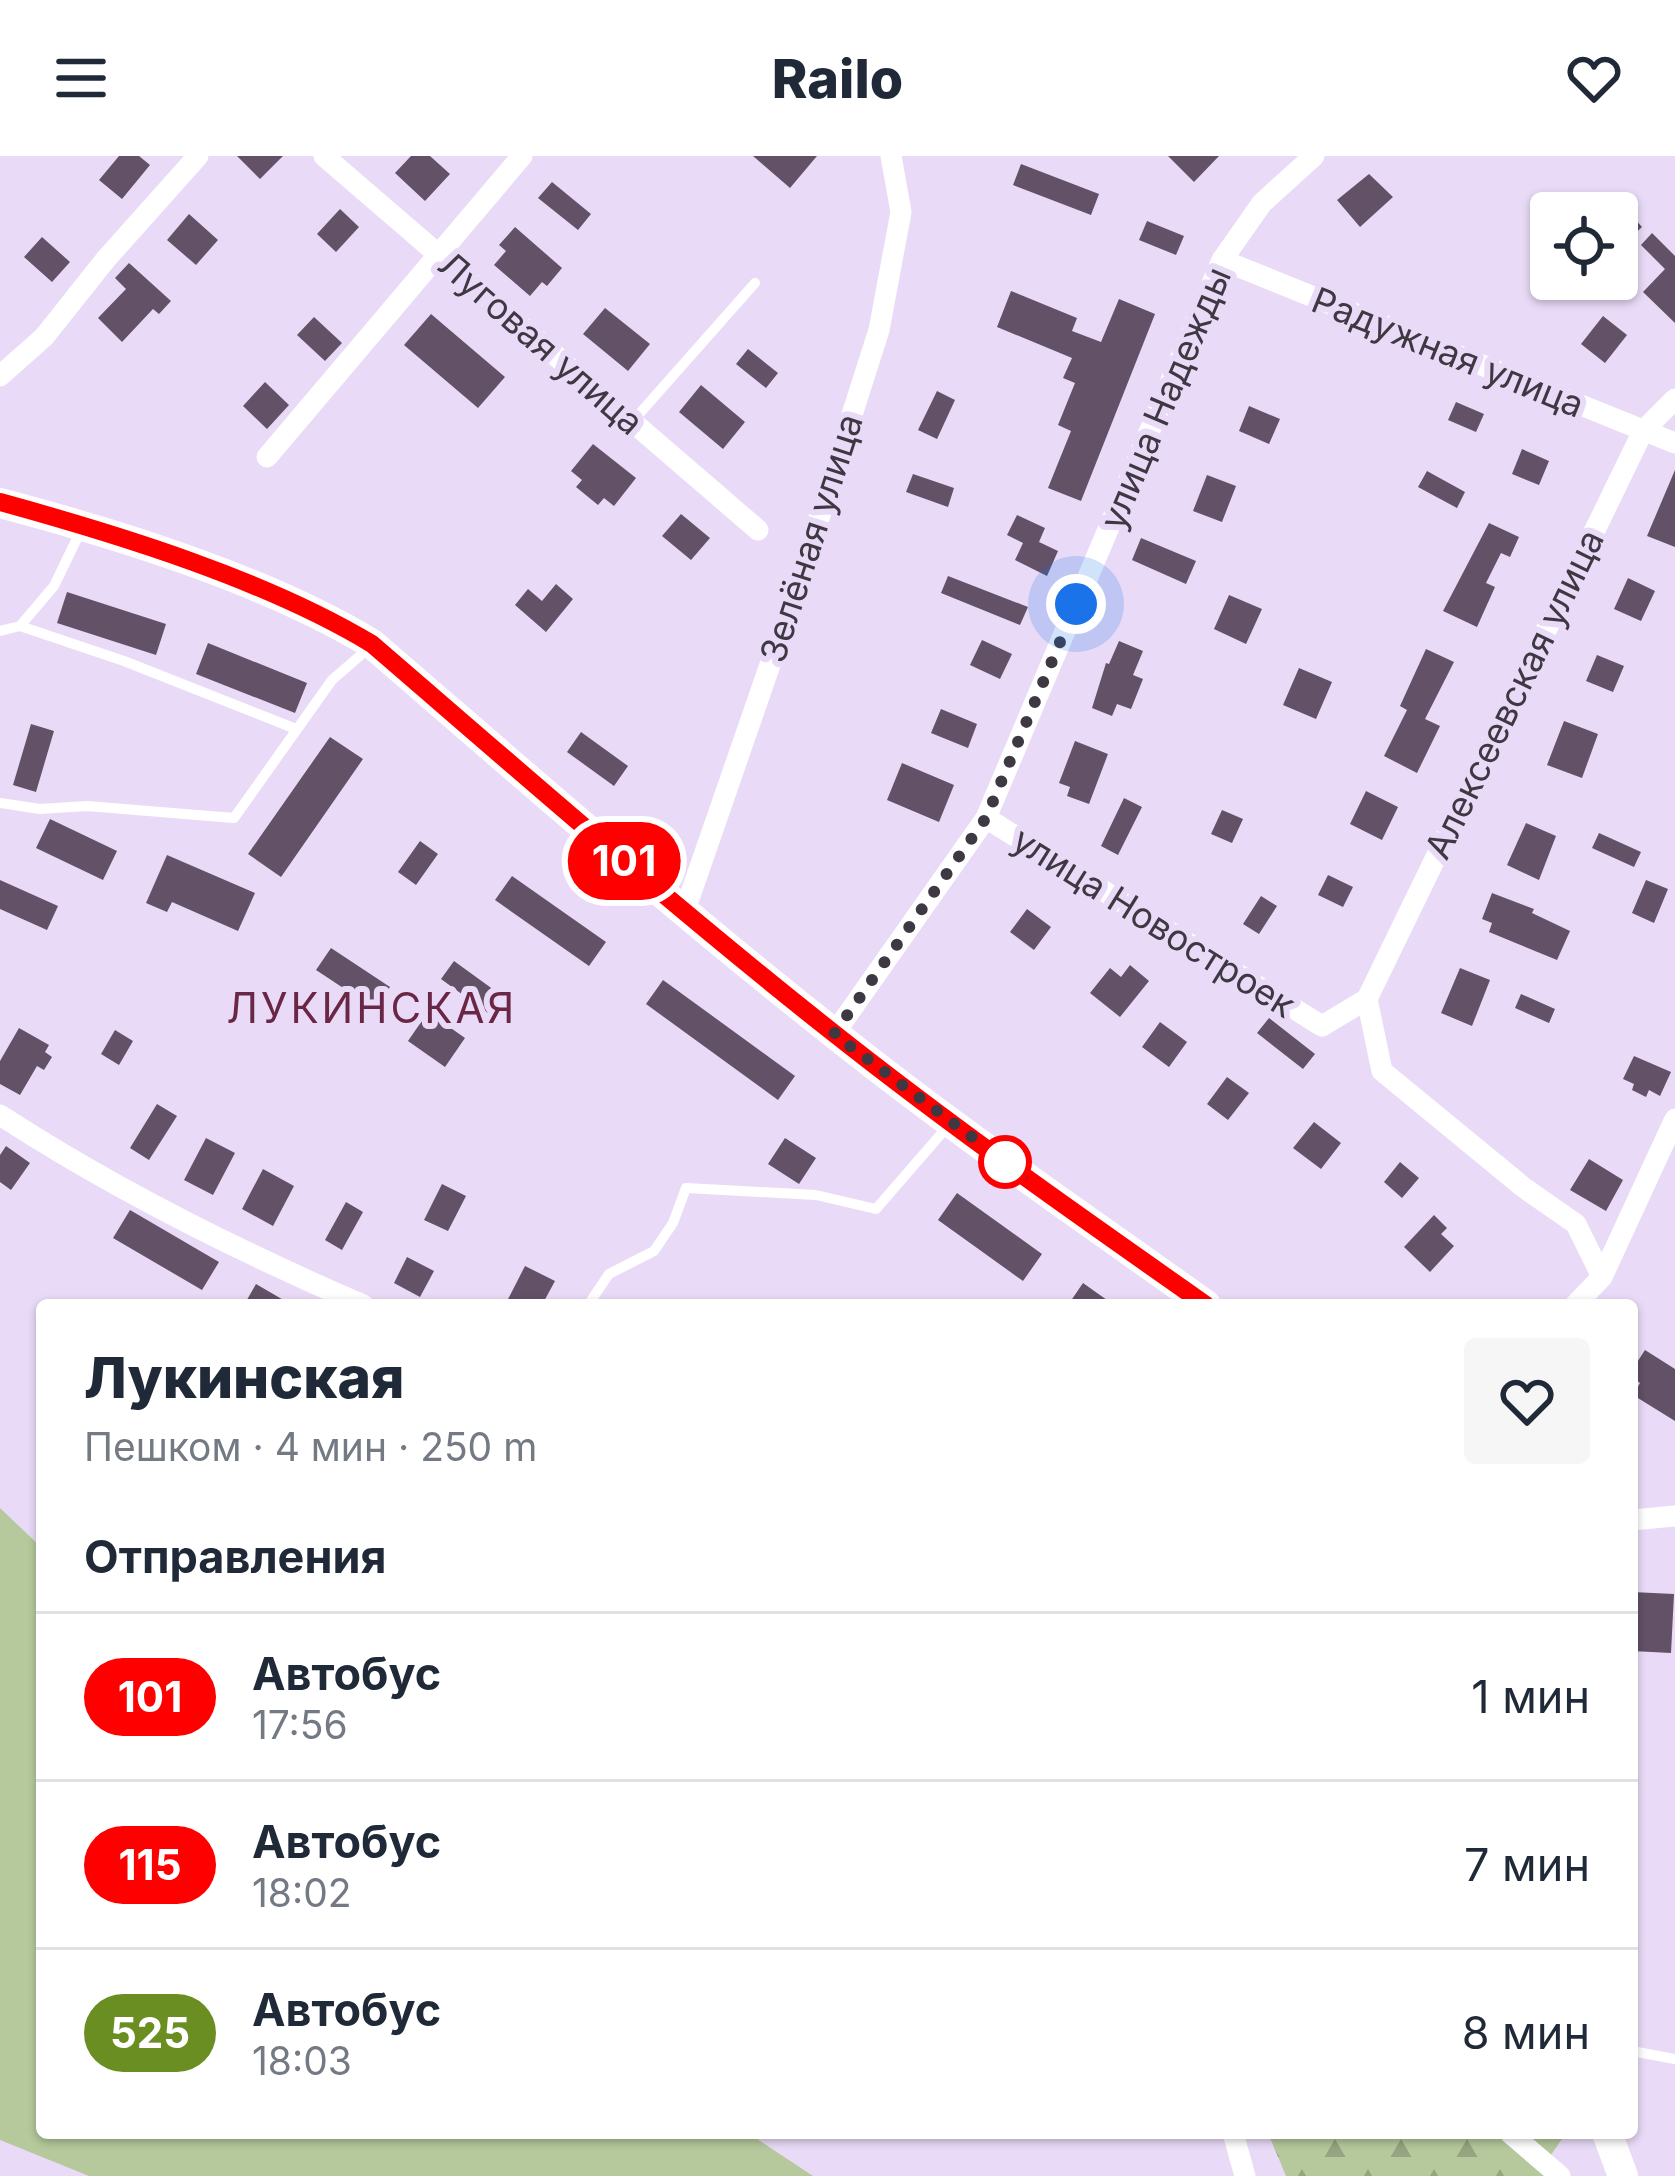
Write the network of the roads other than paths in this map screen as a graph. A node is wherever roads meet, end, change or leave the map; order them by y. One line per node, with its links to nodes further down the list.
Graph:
1 (198, 156): 9 (street)
2 (323, 156): 6 (street, Луговая улица)
3 (522, 156): 6 (street)
4 (891, 156): 24 (street, Зелёная улица)
5 (1314, 156): 7 (street, улица Надежды)
6 (437, 254): 11 (street, Луговая улица); 14 (street)
7 (1222, 260): 12 (street, Радужная улица); 23 (street, улица Надежды)
8 (755, 283): 11 (lane)
9 (0, 376)
10 (1675, 399): 12 (street, Алексеевская улица)
11 (632, 422): 17 (street, Луговая улица)
12 (1643, 430): 13 (street, Радужная улица); 25 (street, Алексеевская улица)
13 (1675, 443)
14 (267, 458)
15 (0, 502): 16 (main road)
16 (84, 525): 18 (lane); 20 (main road)
17 (758, 530)
18 (20, 626): 19 (lane); 21 (lane)
19 (0, 631)
20 (372, 644): 21 (lane); 24 (main road)
21 (296, 729): 22 (lane)
22 (0, 803)
23 (986, 818): 25 (street, улица Новостроек); 26 (street, улица Надежды)
24 (684, 913): 26 (main road)
25 (1367, 999): 31 (street)
26 (834, 1034): 29 (main road)
27 (0, 1115): 32 (street)
28 (1675, 1120): 30 (street)
29 (950, 1123): 33 (lane); 34 (main road)
30 (1665, 1168): 31 (street)
31 (1602, 1277): 35 (street)
32 (349, 1299)
33 (592, 1299)
34 (1198, 1299)
35 (1581, 1299)
36 (1675, 1516): 37 (street)
37 (1638, 1519)
38 (1638, 2052): 39 (lane)
39 (1675, 2059)
40 (1235, 2139): 43 (street)
41 (1517, 2139): 44 (street)
42 (1609, 2139): 45 (main road)
43 (1245, 2176)
44 (1560, 2176)
45 (1623, 2176)

